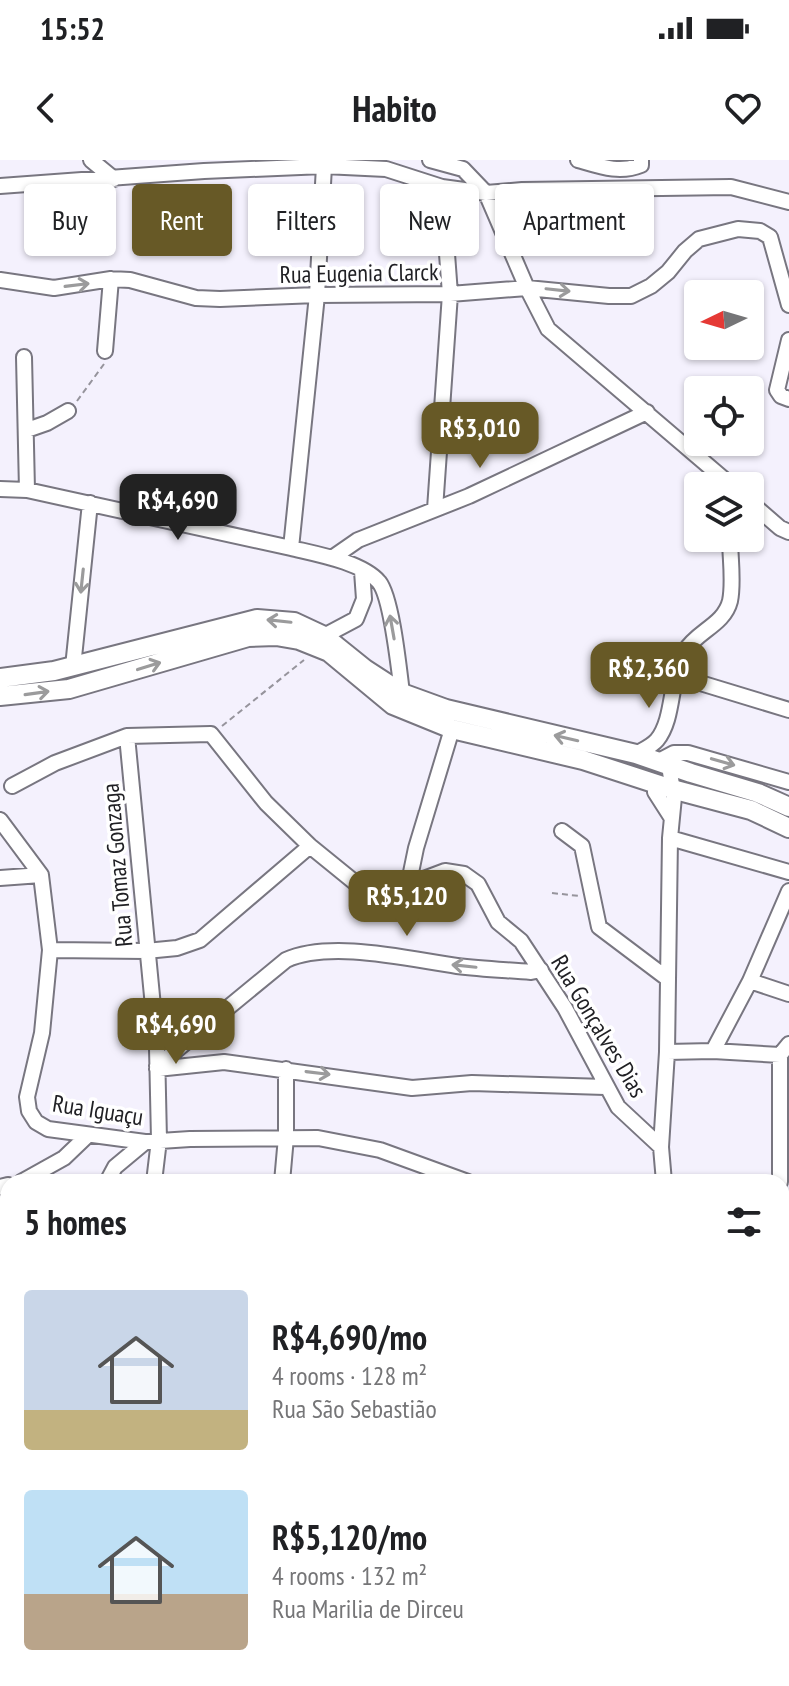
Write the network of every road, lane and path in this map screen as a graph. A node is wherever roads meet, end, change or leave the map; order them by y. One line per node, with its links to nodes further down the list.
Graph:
1 (91, 160): 7 (street)
2 (430, 160): 5 (street)
3 (578, 160): 4 (street)
4 (641, 160)
5 (464, 164): 11 (street)
6 (324, 166): 7 (street); 8 (street); 18 (street)
7 (114, 179): 9 (street)
8 (433, 184)
9 (0, 186)
10 (479, 192): 11 (street)
11 (486, 193): 12 (street); 16 (street)
12 (789, 202)
13 (447, 256): 17 (street)
14 (111, 279): 15 (street, Rua Eugenia Clarck, one-way to 14); 18 (street, Rua Eugenia Clarck); 21 (street)
15 (0, 280)
16 (527, 288): 17 (street, Rua Eugenia Clarck); 19 (street, Rua Eugenia Clarck, one-way to 19); 25 (street)
17 (450, 294): 18 (street, Rua Eugenia Clarck); 31 (street)
18 (317, 295): 34 (street)
19 (789, 305)
20 (789, 340): 23 (street)
21 (105, 351): 24 (path)
22 (24, 357): 26 (street)
23 (783, 394)
24 (68, 411): 26 (street)
25 (647, 412): 27 (street); 31 (street)
26 (27, 430): 29 (street)
27 (715, 472)
28 (0, 489): 29 (street)
29 (27, 490): 30 (street)
30 (90, 503): 34 (street); 39 (street, one-way to 39)
31 (435, 509): 36 (street)
32 (764, 514): 33 (street)
33 (789, 532)
34 (291, 548): 36 (street)
35 (730, 552): 40 (street)
36 (332, 558): 37 (street)
37 (362, 571): 38 (street); 42 (street, one-way to 37)
38 (321, 642): 39 (main road, one-way to 39); 42 (main road); 43 (main road, one-way to 38); 45 (main road); 46 (path)
39 (73, 667): 41 (main road)
40 (674, 675): 44 (street); 49 (street)
41 (3, 677)
42 (402, 693): 48 (main road, one-way to 42)
43 (0, 696)
44 (789, 710)
45 (452, 729): 51 (main road); 64 (street)
46 (211, 734): 47 (street); 60 (street, Rua Gonçalves Dias)
47 (127, 736): 53 (street); 69 (street, Rua Tomaz Gonzaga)
48 (604, 746): 49 (main road); 51 (street)
49 (636, 754): 50 (main road)
50 (663, 764): 52 (street, one-way to 52); 54 (street); 55 (main road)
51 (611, 770): 54 (main road)
52 (789, 782)
53 (12, 786)
54 (663, 791): 57 (main road); 59 (street)
55 (789, 807)
56 (0, 820): 62 (street)
57 (789, 828)
58 (562, 831): 67 (street)
59 (670, 838): 61 (street); 71 (street)
60 (310, 846): 64 (street, Rua Gonçalves Dias); 69 (street)
61 (789, 872)
62 (41, 875): 63 (street); 68 (street, Rua Iguaçu)
63 (0, 878)
64 (408, 887): 70 (street, Rua Gonçalves Dias)
65 (789, 891): 72 (street)
66 (552, 893): 67 (path)
67 (593, 897): 71 (street)
68 (50, 950): 69 (street); 80 (street, Rua Iguaçu)
69 (146, 951): 77 (street, Rua Tomaz Gonzaga)
70 (541, 970): 77 (street, one-way to 77); 79 (street, Rua Gonçalves Dias)
71 (668, 979): 76 (street)
72 (750, 981): 73 (street); 75 (street)
73 (789, 994)
74 (784, 1050): 75 (street); 90 (street)
75 (713, 1051): 76 (street)
76 (667, 1052): 83 (street)
77 (157, 1068): 78 (street); 82 (street, Rua Tomaz Gonzaga)
78 (286, 1069): 79 (street, one-way to 79); 81 (street)
79 (605, 1087): 83 (street, Rua Gonçalves Dias)
80 (87, 1136): 82 (street, Rua Iguaçu); 84 (street)
81 (286, 1137): 82 (street, Rua Iguaçu); 87 (street); 88 (street, Rua Iguaçu)
82 (152, 1141): 85 (street); 86 (street, Rua Tomaz Gonzaga)
83 (661, 1147): 89 (street)
84 (35, 1174)
85 (111, 1174)
86 (154, 1174)
87 (283, 1174)
88 (446, 1174)
89 (663, 1174)
90 (780, 1174)

